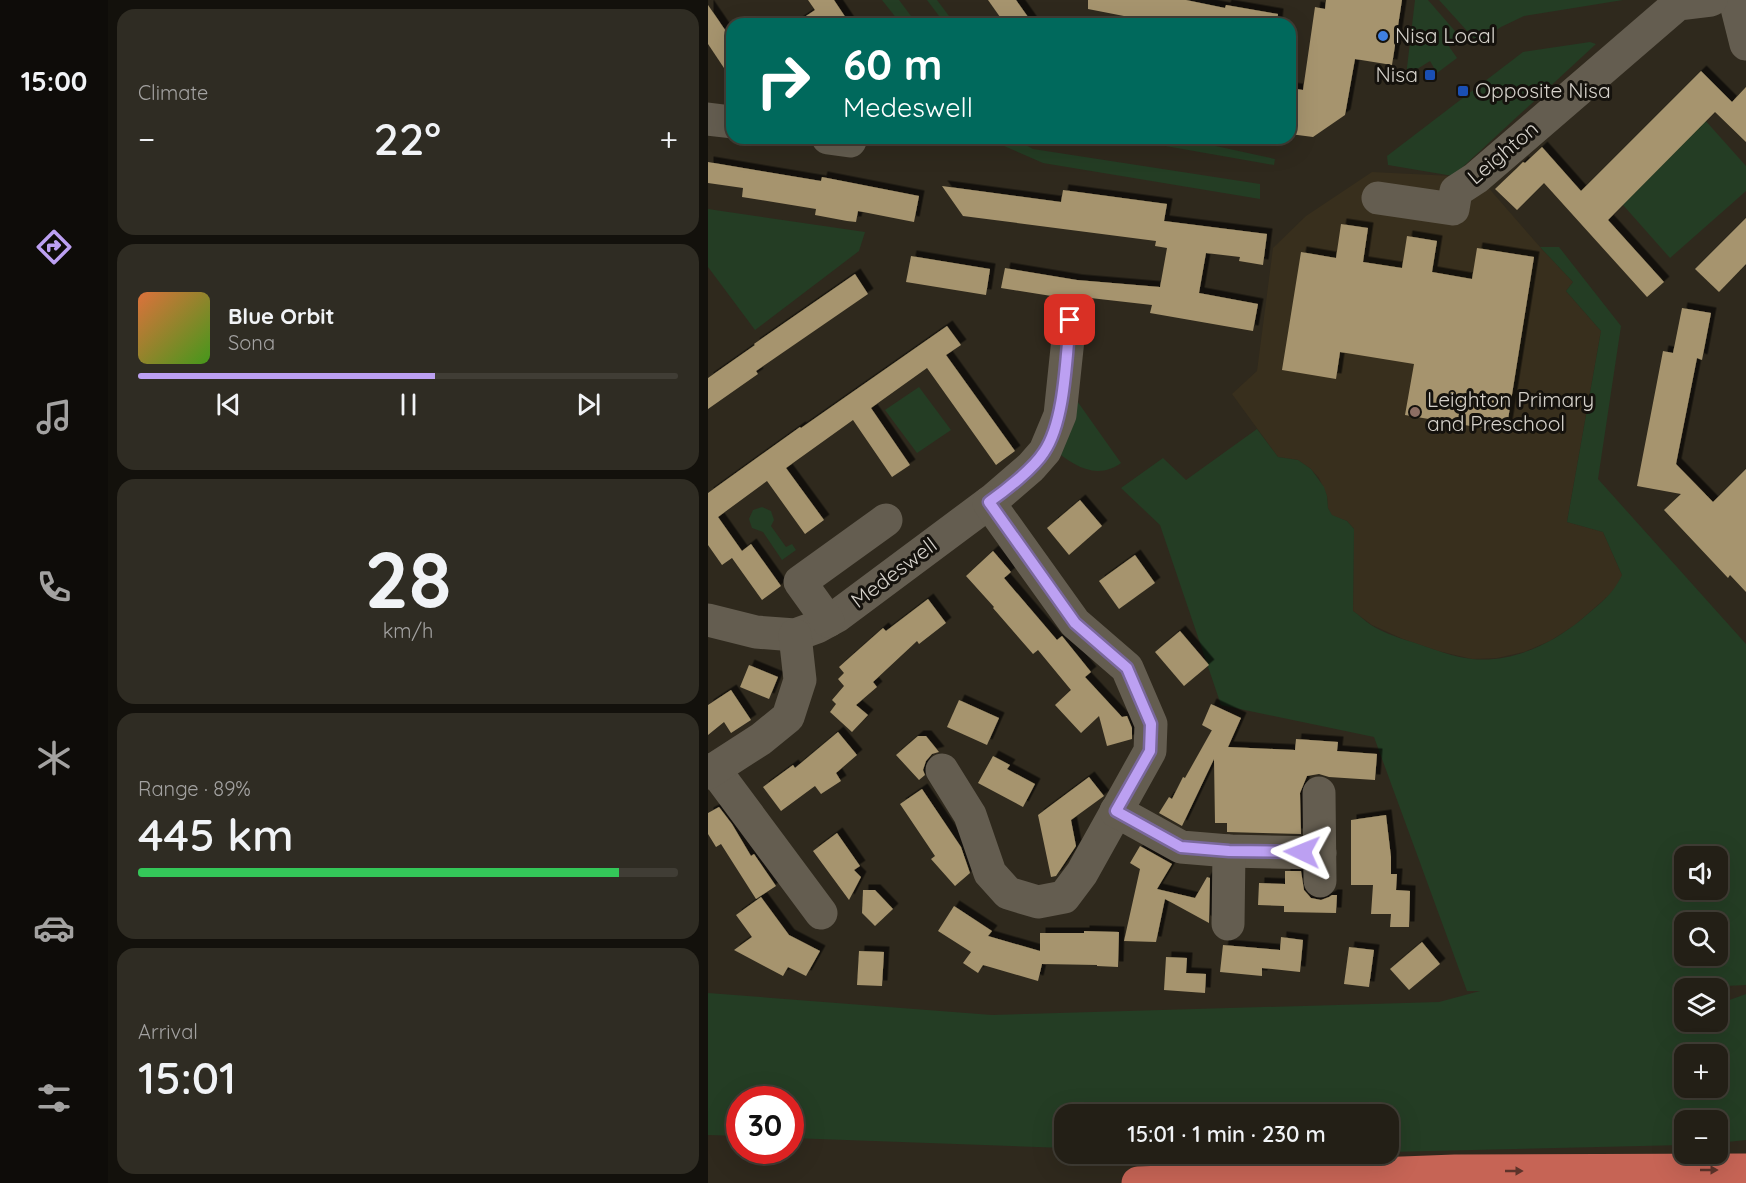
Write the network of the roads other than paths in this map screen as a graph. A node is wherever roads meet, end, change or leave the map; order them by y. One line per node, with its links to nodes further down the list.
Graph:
1 (1711, 0): 6 (street, Leighton)
2 (1735, 0): 3 (street)
3 (1746, 44)
4 (708, 119): 5 (street)
5 (726, 121)
6 (1378, 198)
7 (1070, 320): 8 (street, Medeswell)
8 (989, 502): 11 (street, Medeswell); 16 (street)
9 (886, 520): 11 (street)
10 (708, 620): 12 (street, Medeswell)
11 (828, 621): 12 (street, Medeswell)
12 (795, 635): 14 (street)
13 (942, 770): 16 (street)
14 (711, 771): 18 (street)
15 (1319, 793): 17 (street)
16 (1116, 811): 17 (street)
17 (1229, 851): 19 (street)
18 (821, 913)
19 (1228, 924)
20 (1746, 1170): 21 (highway, one-way to 20)
21 (1138, 1183)

